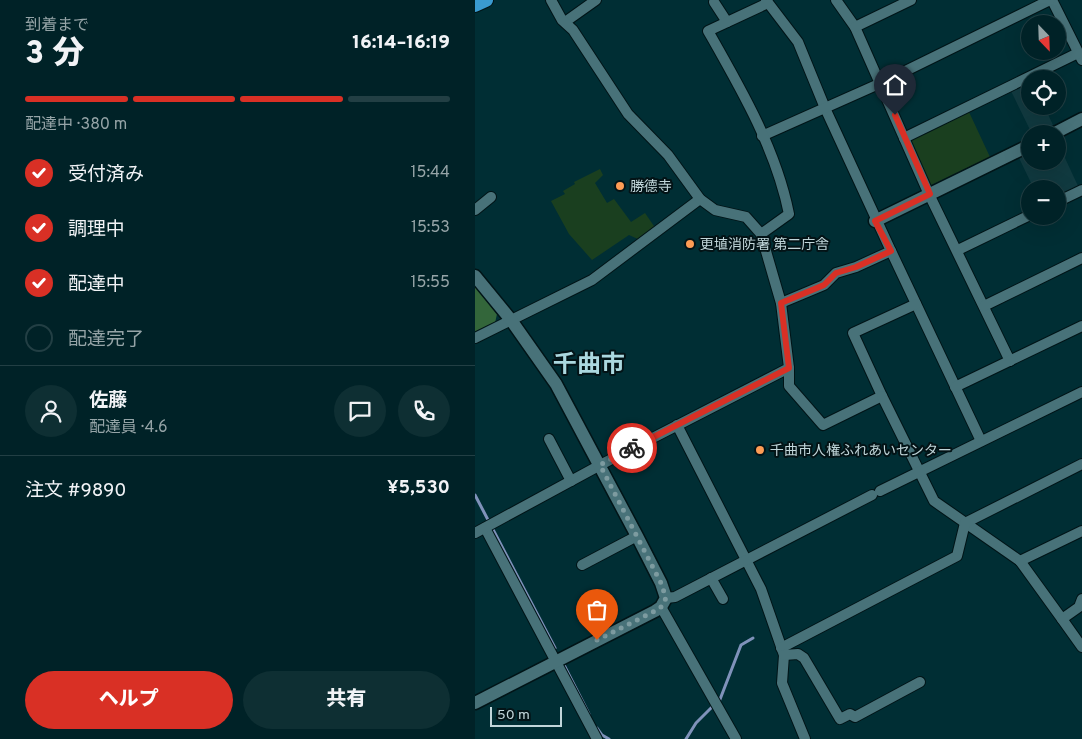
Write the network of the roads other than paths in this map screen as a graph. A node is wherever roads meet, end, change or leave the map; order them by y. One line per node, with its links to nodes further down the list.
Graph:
1 (486, 0): 9 (highway)
2 (551, 0): 10 (street)
3 (596, 0): 10 (street)
4 (836, 0): 12 (street)
5 (911, 0): 12 (street)
6 (1051, 0): 13 (street); 14 (street)
7 (767, 1): 11 (street); 15 (street)
8 (714, 2): 11 (street)
9 (475, 5)
10 (565, 22): 25 (street)
11 (727, 22): 18 (street)
12 (855, 27): 14 (street)
13 (1080, 56): 19 (street)
14 (881, 83): 15 (street); 19 (street)
15 (825, 108): 18 (street); 28 (street)
16 (1082, 119): 17 (street)
17 (1066, 127)
18 (762, 136): 29 (street)
19 (904, 138): 22 (street)
20 (1021, 149): 22 (street)
21 (1082, 190): 24 (street)
22 (930, 194): 28 (street); 30 (street)
23 (491, 197): 26 (street)
24 (1066, 198)
25 (700, 199): 29 (street); 37 (street)
26 (475, 210)
27 (1021, 219): 30 (street)
28 (875, 221): 31 (street)
29 (761, 234): 34 (street)
30 (958, 250): 36 (street)
31 (891, 251): 34 (street); 35 (street)
32 (1082, 258): 36 (street)
33 (475, 276): 37 (street)
34 (781, 303): 41 (street)
35 (916, 304): 42 (street); 44 (street)
36 (984, 306): 40 (street)
37 (511, 320): 39 (street); 49 (street)
38 (1082, 326): 40 (street)
39 (475, 338)
40 (1010, 361): 42 (street)
41 (789, 368): 44 (street); 45 (street)
42 (955, 388): 47 (street)
43 (1082, 392): 47 (street)
44 (883, 396): 50 (street)
45 (677, 425): 49 (street); 57 (street)
46 (549, 439): 51 (street)
47 (981, 441): 50 (street)
48 (1082, 464): 52 (street)
49 (600, 465): 51 (street); 56 (street)
50 (918, 473): 52 (street); 57 (street)
51 (571, 481): 53 (street)
52 (965, 523): 58 (street); 66 (street)
53 (488, 525): 55 (street); 67 (street)
54 (1082, 530): 58 (street)
55 (475, 533)
56 (637, 536): 59 (street); 63 (street)
57 (746, 560): 60 (street); 66 (street)
58 (1020, 562): 64 (street)
59 (582, 565)
60 (711, 578): 61 (street); 63 (street)
61 (723, 599)
62 (1082, 599): 64 (street)
63 (663, 602): 67 (street); 71 (street)
64 (1062, 619): 65 (street)
65 (1082, 647)
66 (783, 651): 68 (street); 72 (street)
67 (556, 661): 69 (street); 70 (street)
68 (921, 682)
69 (475, 702)
70 (597, 739)
71 (736, 739)
72 (805, 739)

